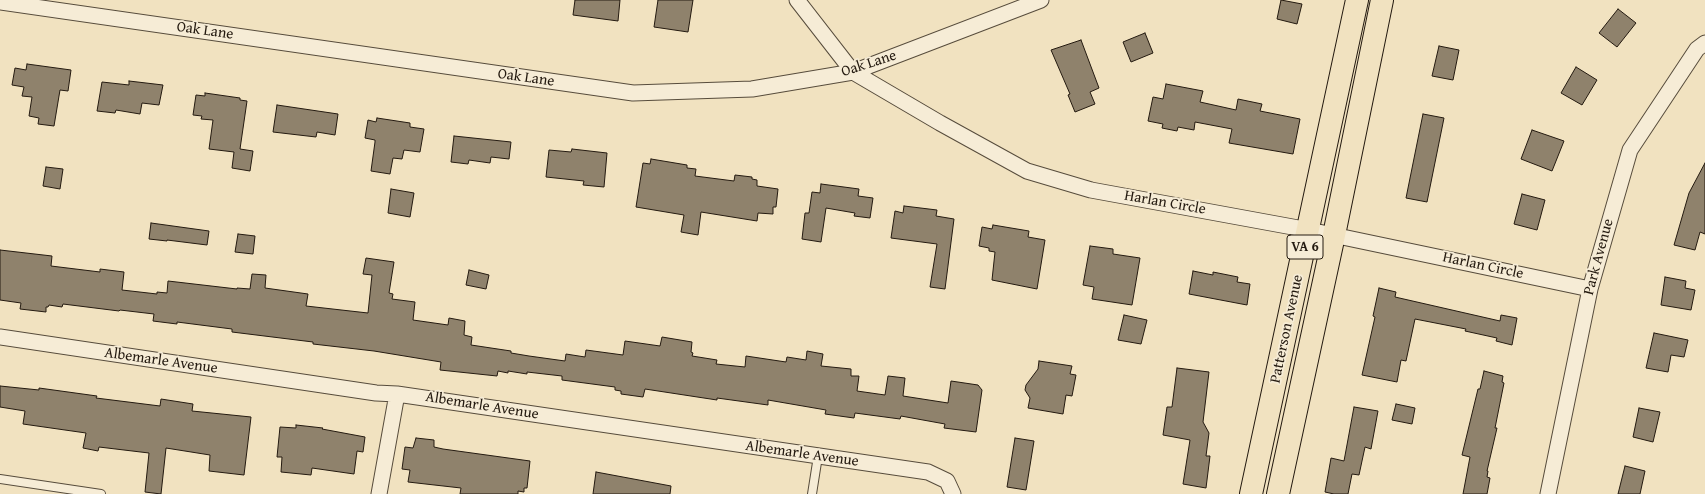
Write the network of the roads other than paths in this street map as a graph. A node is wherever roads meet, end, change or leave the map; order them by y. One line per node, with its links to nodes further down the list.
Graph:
1 (797, 0): 7 (street, Harlan Circle)
2 (1041, 0): 7 (street, Oak Lane)
3 (1358, 0): 8 (main road, Patterson Avenue / VA 6)
4 (1382, 0): 9 (main road, Patterson Avenue / VA 6)
5 (0, 2): 7 (street, Oak Lane)
6 (1705, 43): 10 (street, Park Avenue)
7 (853, 72): 8 (street, Harlan Circle)
8 (1309, 230): 9 (street, Harlan Circle); 19 (main road, Patterson Avenue / VA 6)
9 (1334, 235): 10 (street, Harlan Circle); 20 (main road, Patterson Avenue / VA 6)
10 (1590, 288): 21 (street, Park Avenue)
11 (0, 337): 12 (street, Albemarle Avenue)
12 (397, 394): 13 (street, Albemarle Avenue); 16 (street)
13 (818, 456): 17 (lane); 18 (street, Albemarle Avenue)
14 (0, 479): 15 (lane)
15 (101, 494)
16 (379, 494)
17 (812, 494)
18 (953, 494)
19 (1251, 494)
20 (1278, 494)
21 (1548, 494)

